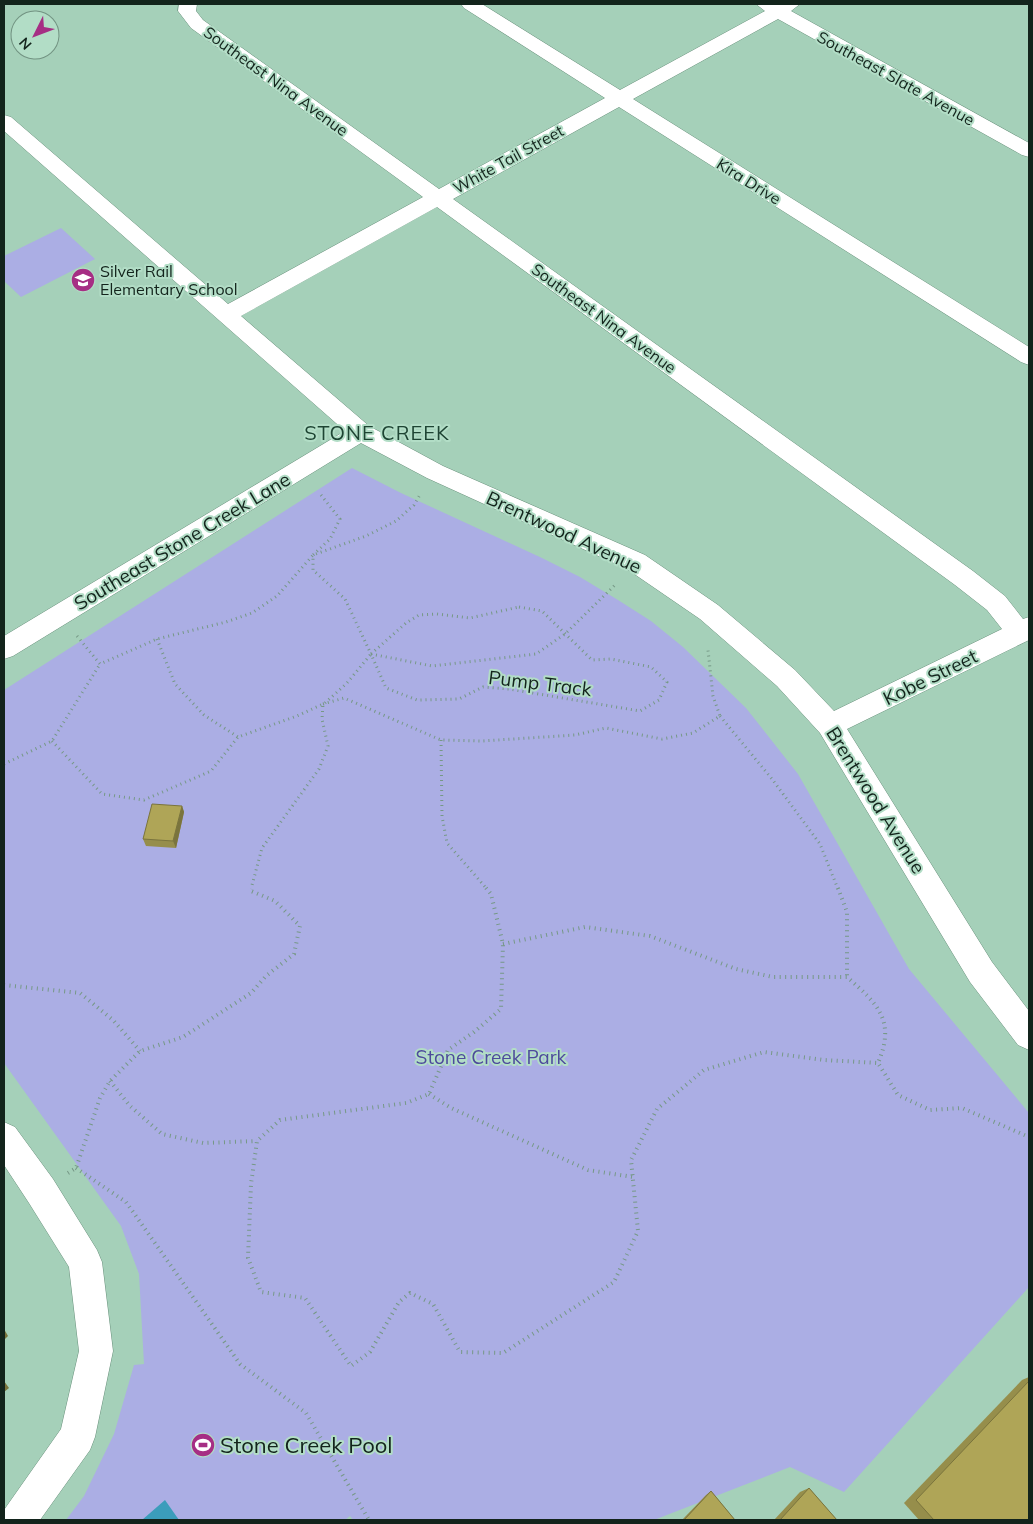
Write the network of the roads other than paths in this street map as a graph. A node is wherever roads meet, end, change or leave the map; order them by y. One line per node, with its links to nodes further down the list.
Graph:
1 (470, 4): 4 (street, Kira Drive)
2 (188, 5): 7 (street, Southeast Nina Avenue)
3 (777, 6): 4 (street, White Tail Street); 6 (street, Southeast Slate Avenue)
4 (618, 98): 7 (street, White Tail Street); 9 (street, Kira Drive)
5 (4, 121): 8 (street, Brentwood Avenue)
6 (1029, 151)
7 (437, 198): 8 (street, White Tail Street); 11 (street, Southeast Nina Avenue)
8 (224, 315): 10 (street, Brentwood Avenue)
9 (1029, 357)
10 (361, 432): 12 (street, Southeast Stone Creek Lane); 13 (street, Brentwood Avenue)
11 (1025, 630): 13 (street, Kobe Street)
12 (4, 650)
13 (830, 725): 14 (street, Brentwood Avenue)
14 (1029, 1034)
15 (4, 1138): 16 (street)
16 (18, 1520)

